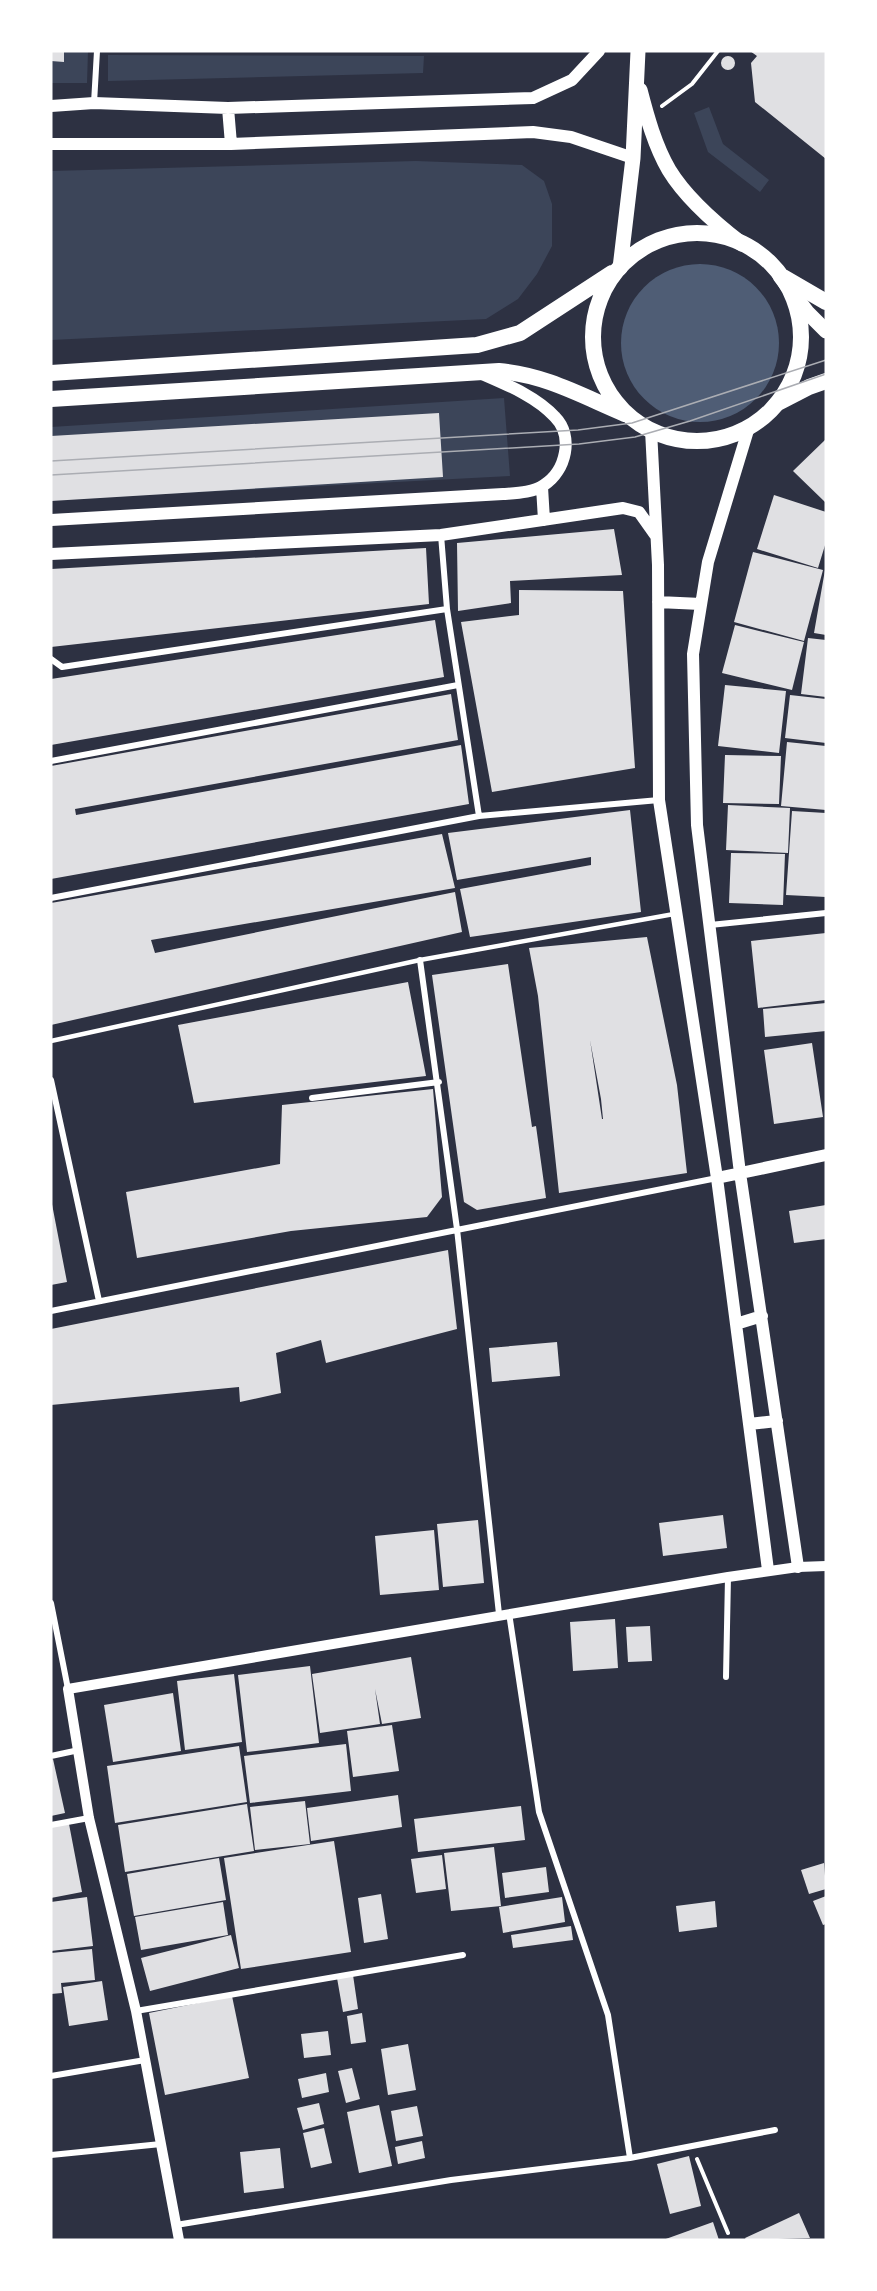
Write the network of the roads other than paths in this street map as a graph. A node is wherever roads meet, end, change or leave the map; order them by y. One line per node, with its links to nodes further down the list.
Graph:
1 (97, 51): 5 (street)
2 (599, 51): 7 (main road)
3 (638, 51): 4 (main road)
4 (636, 80): 10 (main road); 11 (main road)
5 (94, 104): 6 (main road); 7 (main road)
6 (51, 106)
7 (228, 108): 9 (main road)
8 (51, 144): 9 (main road)
9 (231, 144): 10 (main road)
10 (633, 158): 12 (main road)
11 (742, 244): 12 (highway); 13 (highway)
12 (620, 268): 17 (highway); 21 (highway)
13 (780, 275): 14 (highway); 15 (main road); 20 (highway)
14 (826, 302)
15 (826, 331)
16 (476, 371): 19 (highway); 21 (highway); 24 (main road)
17 (51, 373)
18 (826, 381): 20 (highway)
19 (51, 399)
20 (775, 405): 22 (highway)
21 (628, 415): 23 (highway)
22 (749, 427): 23 (highway); 31 (main road)
23 (651, 430): 28 (main road)
24 (542, 486): 25 (main road); 26 (main road)
25 (51, 520)
26 (544, 520): 27 (main road); 28 (main road)
27 (441, 535): 29 (main road); 32 (street)
28 (657, 537): 30 (main road)
29 (51, 554)
30 (658, 602): 31 (main road); 36 (main road)
31 (701, 604): 41 (main road)
32 (447, 609): 33 (street); 34 (street)
33 (51, 659)
34 (458, 685): 35 (street); 37 (street)
35 (51, 761)
36 (659, 800): 37 (street); 40 (main road)
37 (479, 816): 38 (street)
38 (51, 898)
39 (826, 913): 41 (street)
40 (676, 914): 42 (lane); 49 (main road)
41 (710, 925): 48 (main road)
42 (420, 960): 43 (lane); 45 (street)
43 (51, 1041)
44 (51, 1080): 51 (street)
45 (439, 1082): 46 (street); 50 (street)
46 (312, 1098)
47 (826, 1155): 48 (main road)
48 (740, 1173): 49 (main road); 53 (main road)
49 (717, 1178): 50 (street); 54 (main road)
50 (458, 1229): 51 (street); 62 (street)
51 (99, 1301): 52 (street)
52 (51, 1311)
53 (762, 1316): 54 (main road); 55 (main road)
54 (736, 1324): 56 (main road)
55 (777, 1421): 56 (main road); 58 (main road)
56 (749, 1424): 59 (main road)
57 (826, 1566): 58 (street)
58 (798, 1567): 59 (street)
59 (768, 1570): 60 (street)
60 (728, 1577): 62 (street); 64 (street)
61 (51, 1603): 63 (street)
62 (504, 1613): 65 (street); 77 (street)
63 (55, 1644): 65 (street)
64 (726, 1677)
65 (68, 1689): 66 (street)
66 (79, 1750): 67 (street); 68 (street)
67 (51, 1756)
68 (89, 1818): 69 (street); 71 (street)
69 (51, 1825)
70 (463, 1955): 71 (street)
71 (136, 2011): 72 (street)
72 (146, 2060): 73 (street); 75 (street)
73 (51, 2076)
74 (775, 2130): 77 (street)
75 (161, 2144): 76 (street); 78 (street)
76 (51, 2155)
77 (630, 2158): 78 (street)
78 (176, 2225): 79 (street)
79 (179, 2240)

